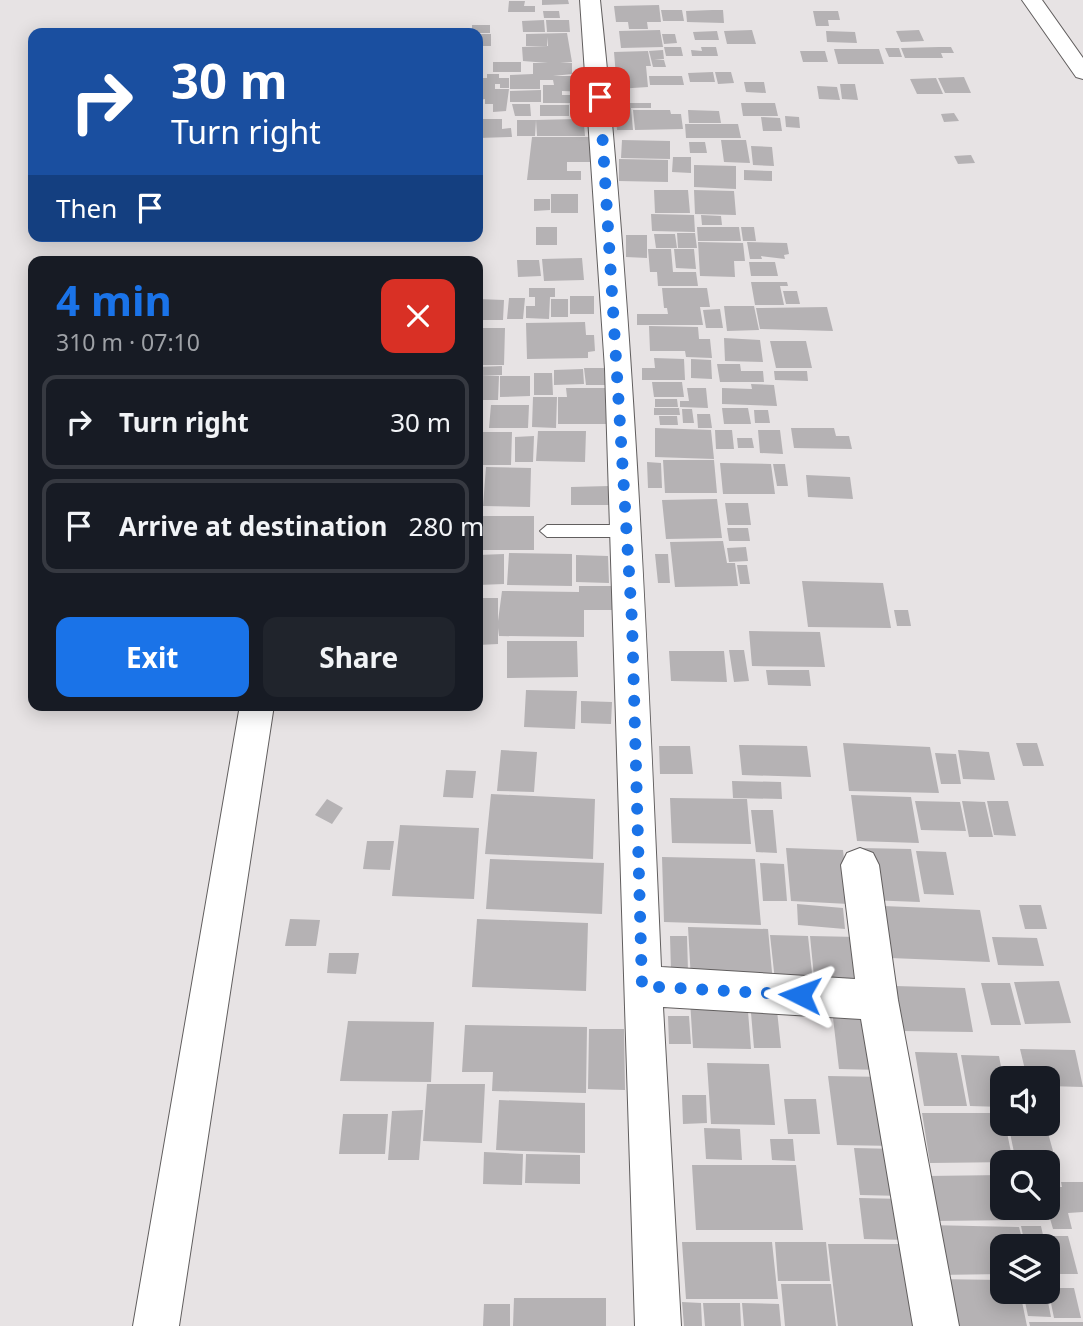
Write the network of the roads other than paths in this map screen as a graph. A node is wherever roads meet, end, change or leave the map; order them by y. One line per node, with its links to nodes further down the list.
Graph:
1 (590, 0): 5 (street)
2 (1032, 0): 3 (street)
3 (1083, 73)
4 (547, 531): 5 (lane)
5 (626, 531): 8 (street)
6 (256, 711): 10 (street)
7 (860, 865): 9 (street)
8 (642, 986): 9 (street); 11 (street)
9 (878, 1000): 12 (street)
10 (156, 1326)
11 (658, 1326)
12 (936, 1326)

